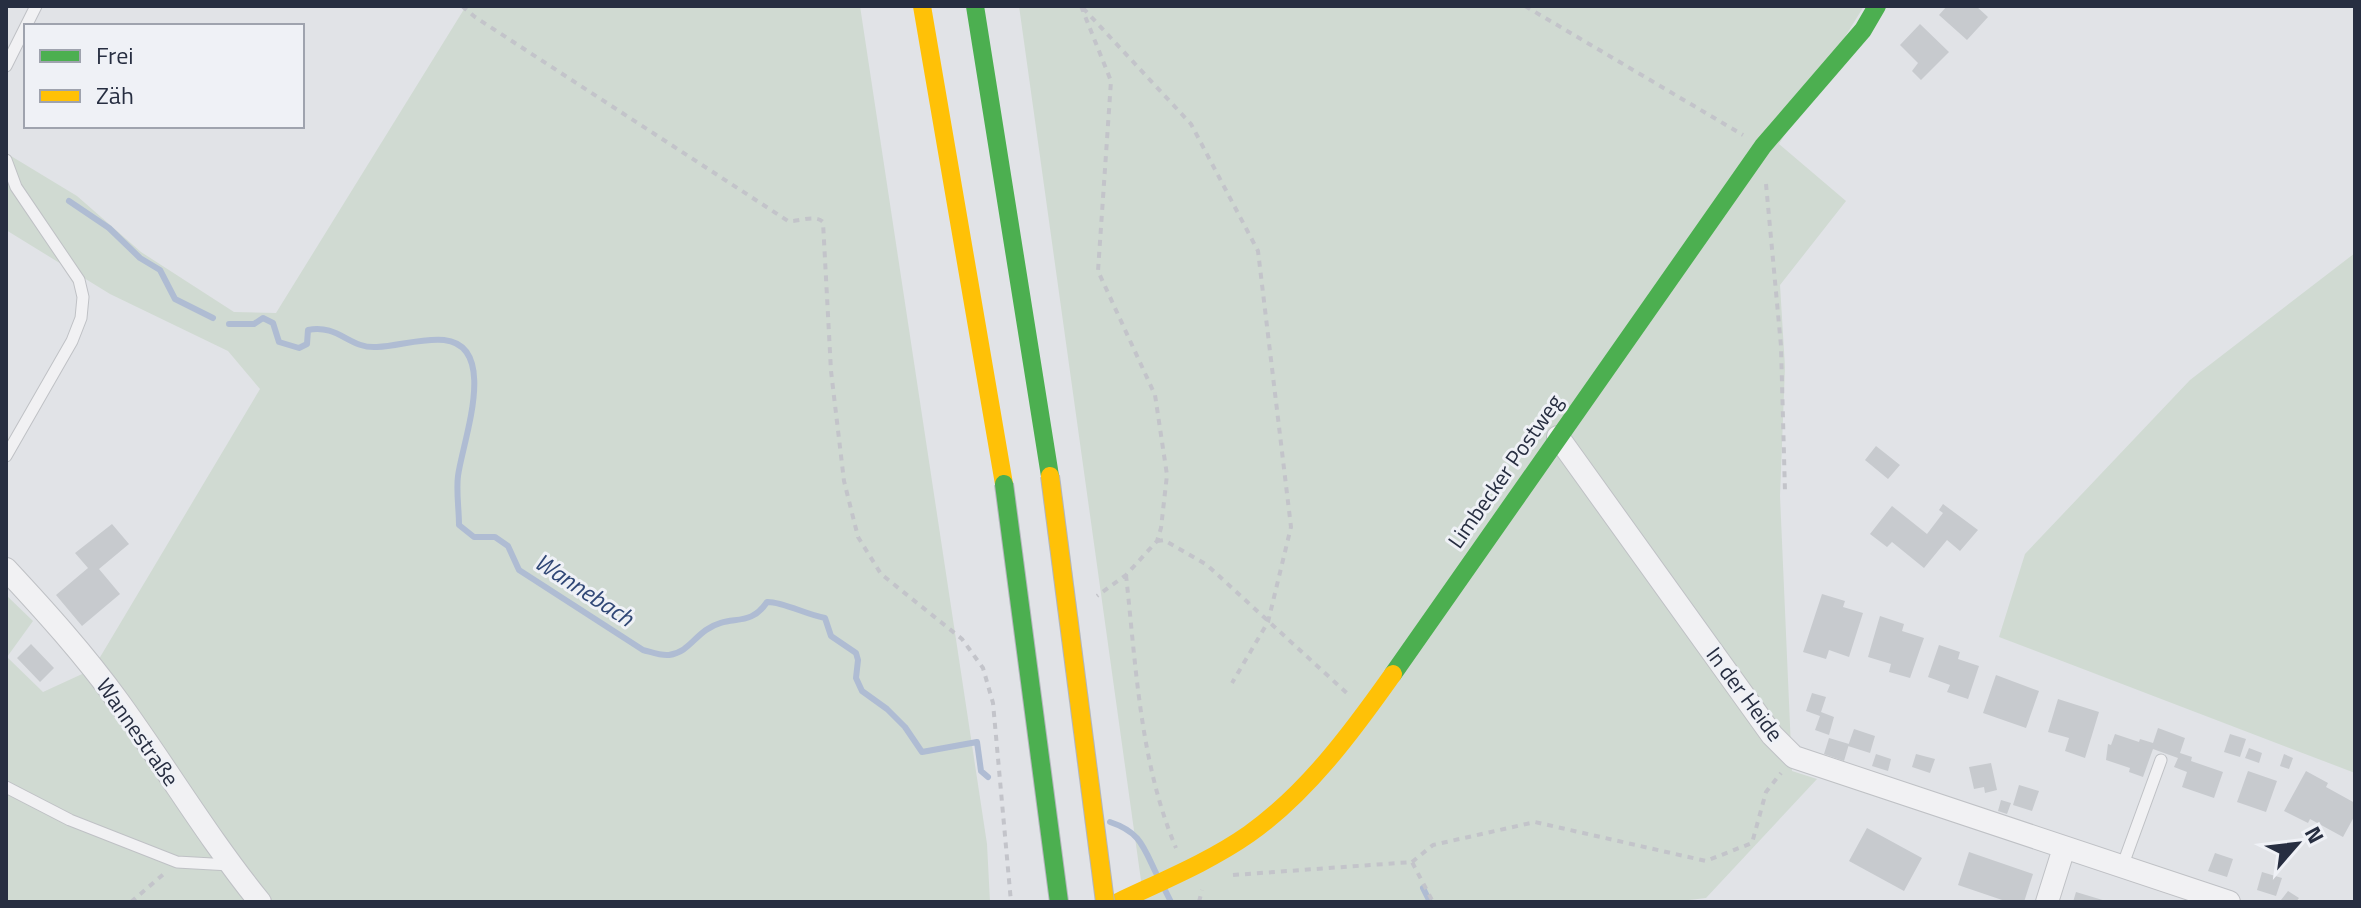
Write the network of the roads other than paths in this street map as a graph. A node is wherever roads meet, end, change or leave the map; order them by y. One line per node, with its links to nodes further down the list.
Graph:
1 (36, 6): 5 (lane)
2 (922, 6): 18 (main road, bridge)
3 (975, 6): 19 (main road, bridge)
4 (1877, 6): 9 (main road, Limbecker Postweg)
5 (27, 24)
6 (24, 30): 7 (lane)
7 (6, 66)
8 (6, 160): 10 (lane)
9 (1558, 437): 14 (street, In der Heide); 20 (main road, Limbecker Postweg)
10 (6, 456)
11 (6, 569): 15 (street, Wannestraße)
12 (2161, 760): 16 (lane)
13 (6, 787): 15 (lane)
14 (2064, 848): 16 (street, In der Heide); 21 (street)
15 (230, 865): 17 (street, Wannestraße)
16 (2122, 867): 22 (street, In der Heide)
17 (260, 902)
18 (1059, 902)
19 (1105, 902)
20 (1118, 902)
21 (2047, 902)
22 (2229, 902)

